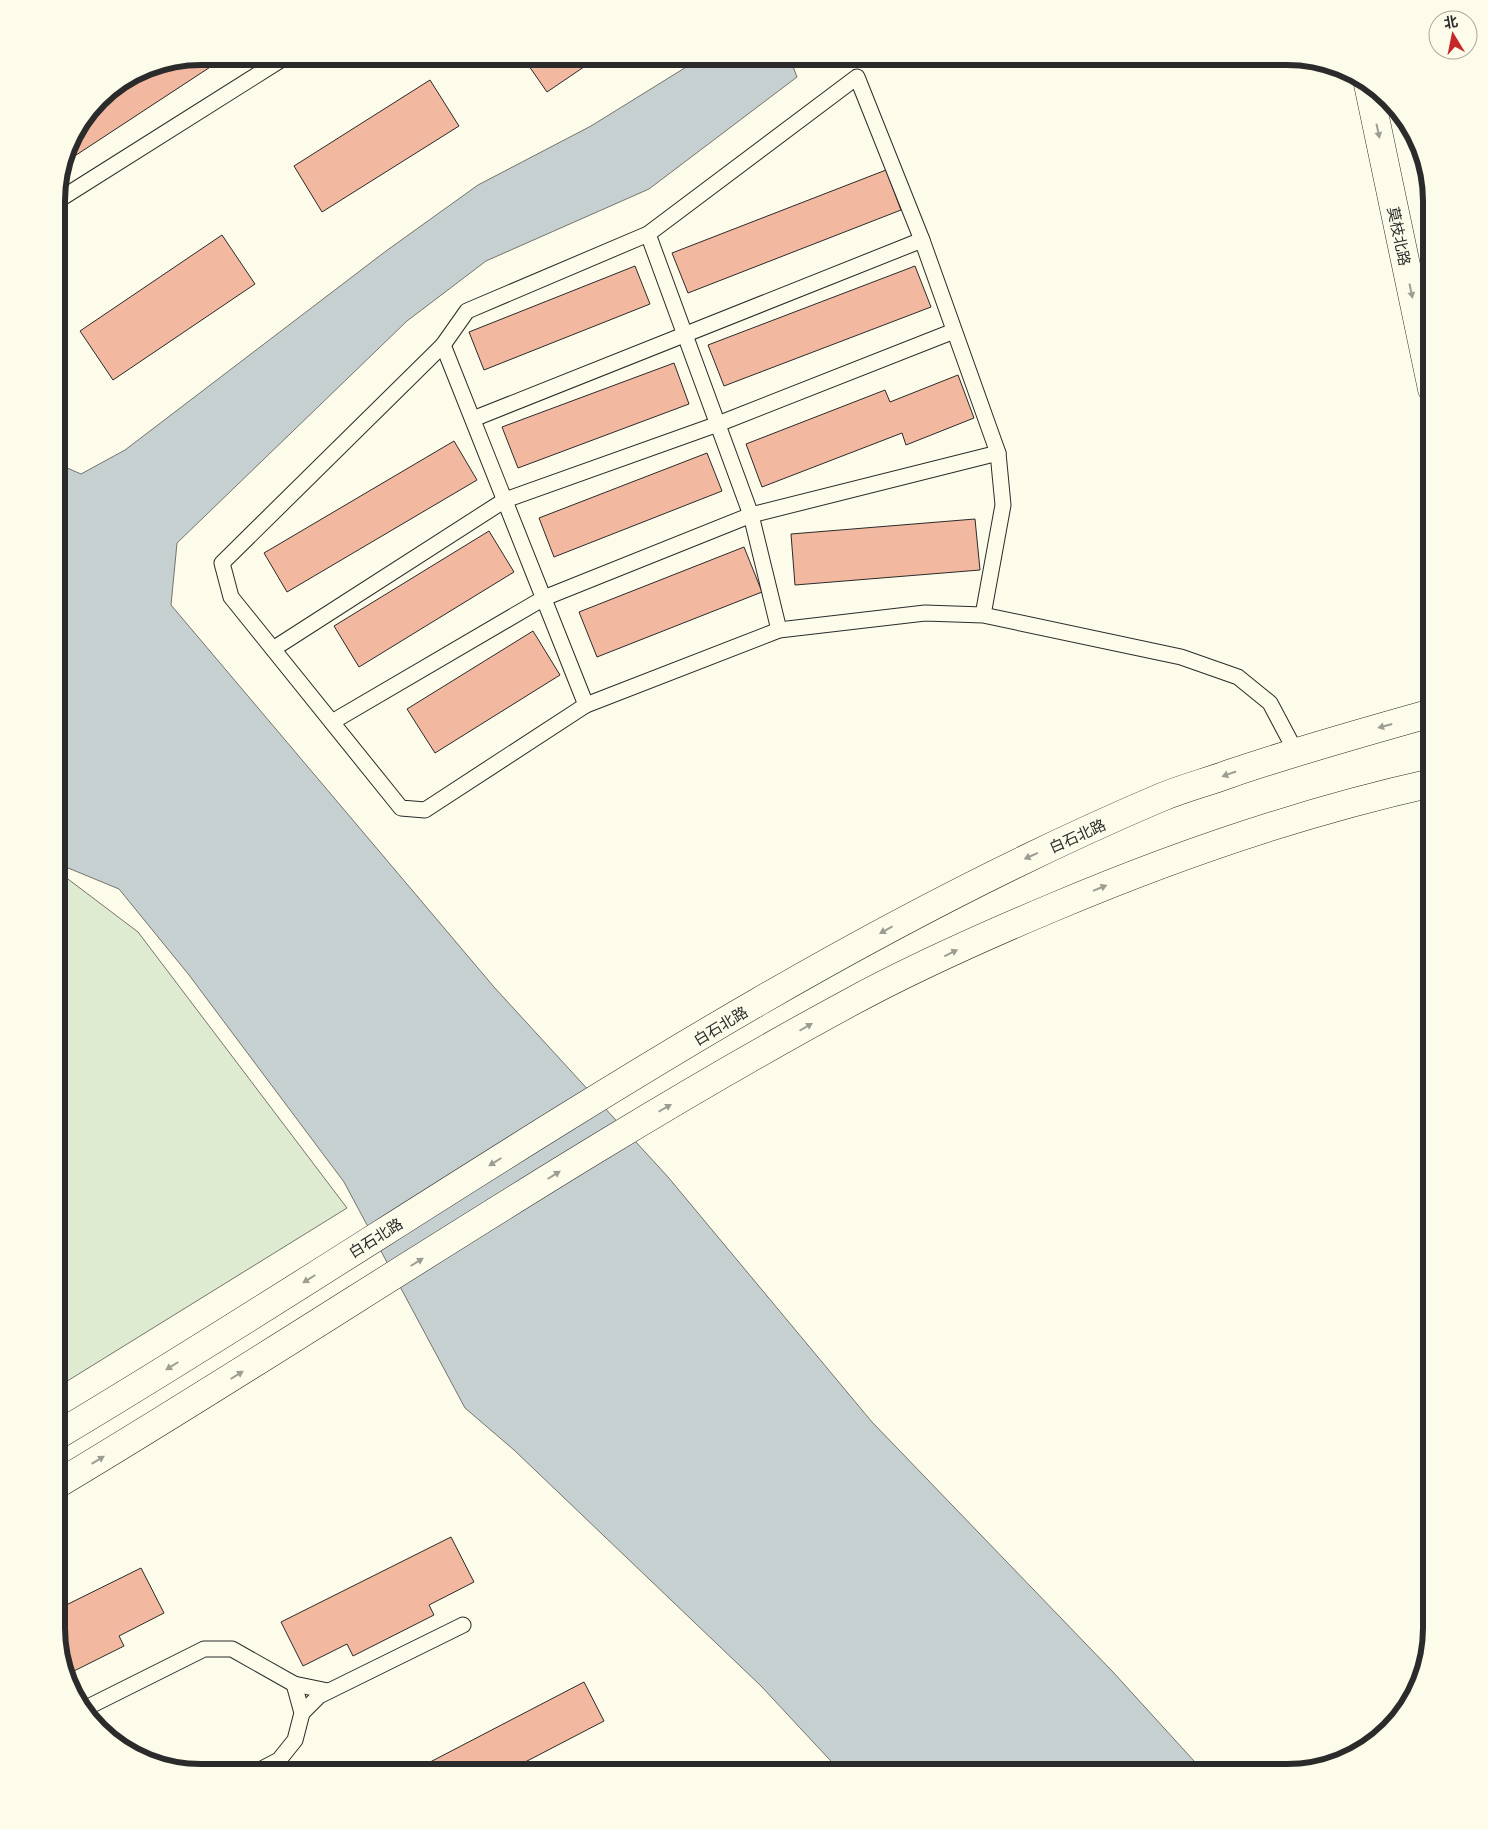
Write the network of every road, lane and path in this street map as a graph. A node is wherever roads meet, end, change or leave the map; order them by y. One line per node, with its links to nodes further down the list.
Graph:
1 (273, 65): 3 (lane)
2 (1370, 93): 9 (main road, 莫枝北路, one-way to 9)
3 (65, 196)
4 (648, 234): 5 (lane); 7 (lane); 8 (lane)
5 (922, 240): 6 (lane); 7 (lane)
6 (954, 331): 11 (lane); 12 (lane)
7 (684, 334): 10 (lane); 11 (lane)
8 (443, 345): 10 (lane); 18 (lane)
9 (1423, 346)
10 (472, 419): 13 (lane)
11 (718, 424): 13 (lane); 14 (lane)
12 (998, 453): 14 (lane); 16 (lane)
13 (505, 500): 15 (lane); 18 (lane)
14 (751, 515): 15 (lane); 17 (lane)
15 (544, 598): 19 (lane); 21 (lane)
16 (983, 615): 17 (lane); 22 (lane)
17 (779, 630): 19 (lane)
18 (273, 649): 21 (lane)
19 (586, 706): 21 (lane)
20 (1423, 717): 22 (main road, 白石北路, one-way to 22)
21 (332, 722)
22 (1296, 752): 24 (main road, 白石北路, one-way to 24)
23 (1423, 785): 25 (main road, one-way to 23)
24 (65, 1431)
25 (65, 1479)
26 (463, 1625): 28 (lane)
27 (294, 1684): 28 (lane); 29 (lane); 30 (lane)
28 (328, 1691): 30 (lane)
29 (90, 1706)
30 (302, 1713): 31 (lane)
31 (271, 1764)

